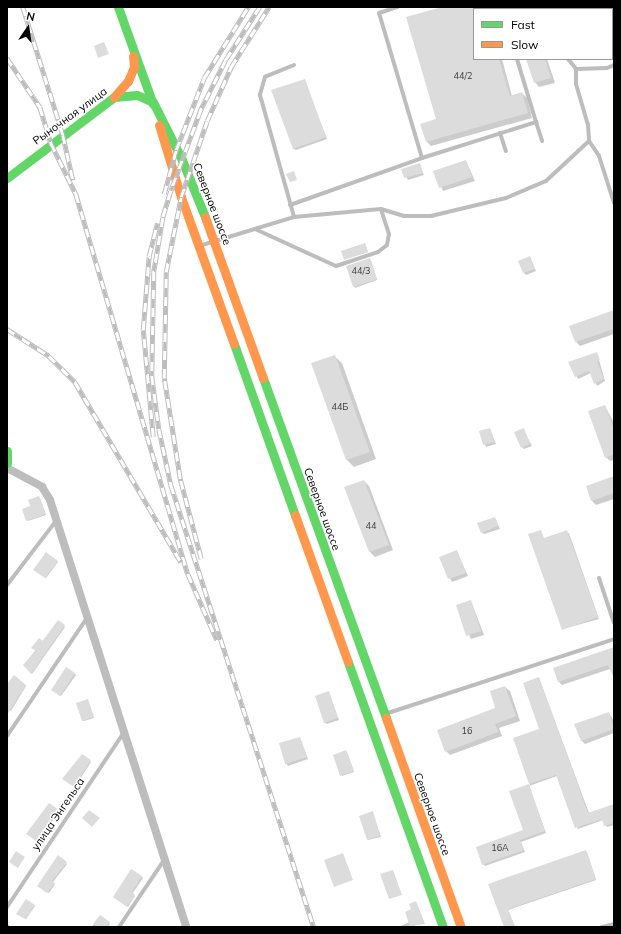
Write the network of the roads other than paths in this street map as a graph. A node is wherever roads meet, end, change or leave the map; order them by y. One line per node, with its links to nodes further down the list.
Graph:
1 (118, 7): 3 (main road, Северное шоссе)
2 (398, 7): 16 (lane)
3 (132, 46): 9 (main road); 10 (main road, Северное шоссе)
4 (517, 60): 11 (lane)
5 (569, 60): 8 (lane)
6 (294, 65): 19 (lane)
7 (614, 65): 8 (lane)
8 (576, 69): 14 (lane)
9 (114, 97): 10 (main road, Рыночная улица); 17 (main road, Рыночная улица)
10 (153, 102): 23 (main road, Северное шоссе); 24 (main road, Северное шоссе)
11 (536, 122): 12 (lane); 13 (lane)
12 (500, 133): 15 (lane); 16 (lane)
13 (542, 141)
14 (589, 141): 18 (lane); 20 (lane)
15 (506, 151)
16 (422, 158): 19 (lane)
17 (7, 178)
18 (614, 203)
19 (290, 204): 21 (lane)
20 (381, 210): 21 (lane); 22 (lane)
21 (294, 217): 22 (lane)
22 (255, 229): 23 (lane)
23 (214, 241): 24 (lane); 34 (main road, Северное шоссе)
24 (199, 246): 35 (main road, Северное шоссе)
25 (7, 451): 26 (main road)
26 (7, 463)
27 (7, 468): 28 (street)
28 (56, 520): 30 (lane); 31 (street)
29 (599, 578): 32 (lane)
30 (7, 585)
31 (87, 618): 36 (street); 37 (lane)
32 (614, 623)
33 (614, 639): 34 (lane)
34 (383, 715): 35 (main road); 44 (main road, Северное шоссе)
35 (368, 720): 43 (main road, Северное шоссе)
36 (124, 732): 38 (street); 39 (lane, улица Энгельса)
37 (7, 736)
38 (166, 858): 41 (lane); 42 (street)
39 (7, 907)
40 (614, 924): 45 (lane)
41 (119, 927)
42 (186, 927)
43 (444, 927)
44 (461, 927)
45 (602, 927)

